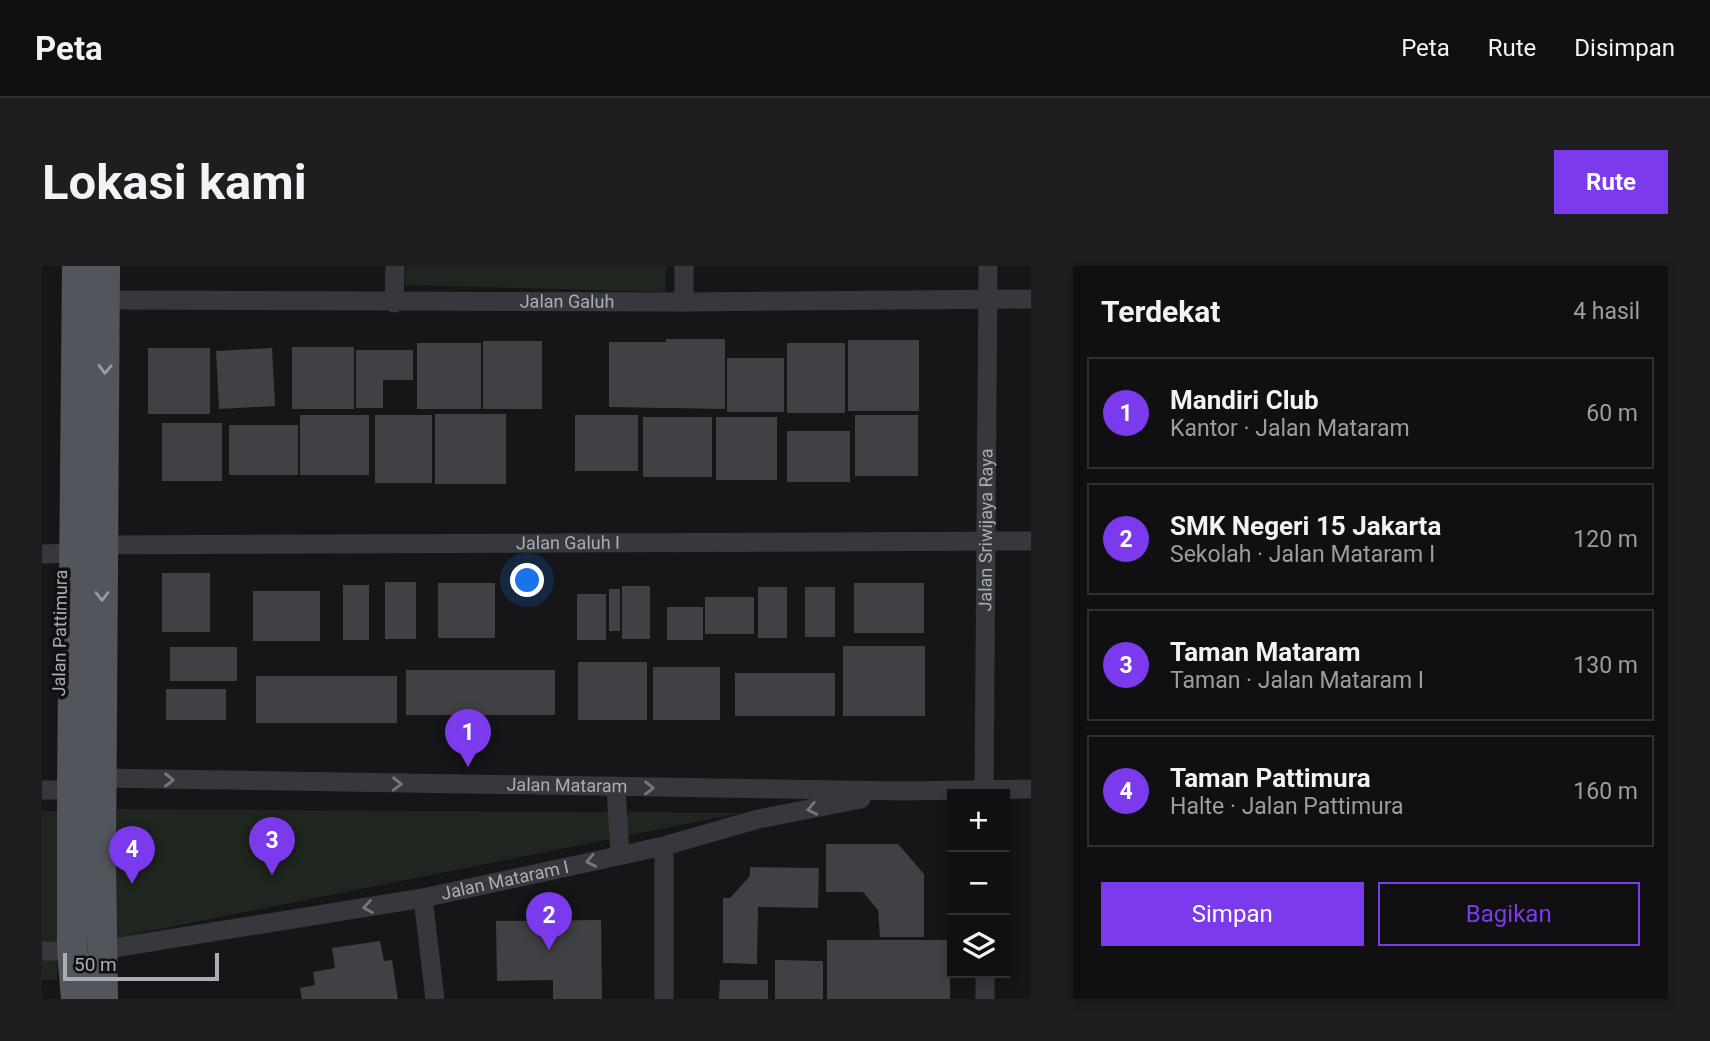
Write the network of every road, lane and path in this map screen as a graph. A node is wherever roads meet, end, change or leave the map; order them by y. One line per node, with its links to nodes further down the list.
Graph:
1 (64, 266): 15 (street, Jalan Pattimura)
2 (77, 266): 15 (main road, Jalan Pattimura)
3 (105, 266): 9 (main road, Jalan Pattimura)
4 (395, 266): 11 (street)
5 (684, 266): 10 (street)
6 (988, 266): 7 (street, Jalan Sriwijaya Raya)
7 (988, 299): 8 (street, Jalan Galuh); 10 (street, Jalan Galuh); 12 (street, Jalan Sriwijaya Raya)
8 (1031, 299)
9 (105, 300): 11 (street, Jalan Galuh); 14 (main road, Jalan Pattimura, one-way to 14)
10 (684, 302): 11 (street, Jalan Galuh)
11 (394, 303)
12 (986, 541): 13 (street, Jalan Galuh I); 14 (street, Jalan Galuh I); 18 (street, Jalan Sriwijaya Raya)
13 (1031, 541)
14 (102, 545): 16 (main road, Jalan Pattimura, one-way to 16)
15 (59, 554): 20 (main road, Jalan Pattimura)
16 (101, 778): 17 (street, Jalan Mataram, one-way to 17); 27 (main road, Jalan Pattimura)
17 (617, 788): 22 (street, Jalan Mataram, one-way to 22); 25 (street)
18 (984, 789)
19 (1031, 789): 21 (street, Jalan Mataram)
20 (57, 790): 27 (main road, Jalan Pattimura)
21 (1010, 790)
22 (903, 791): 23 (street, Jalan Mataram); 24 (street, Jalan Mataram I, one-way to 24)
23 (947, 792)
24 (664, 845): 25 (street, Jalan Mataram I); 33 (street)
25 (620, 855): 26 (street, Jalan Mataram I, one-way to 26)
26 (423, 898): 27 (street, Jalan Mataram I, one-way to 27); 32 (street)
27 (69, 951): 29 (street, Jalan Pattimura); 30 (main road, Jalan Pattimura); 31 (main road, Jalan Pattimura)
28 (985, 978): 34 (street)
29 (64, 999)
30 (76, 999)
31 (103, 999)
32 (435, 999)
33 (664, 999)
34 (985, 999)

